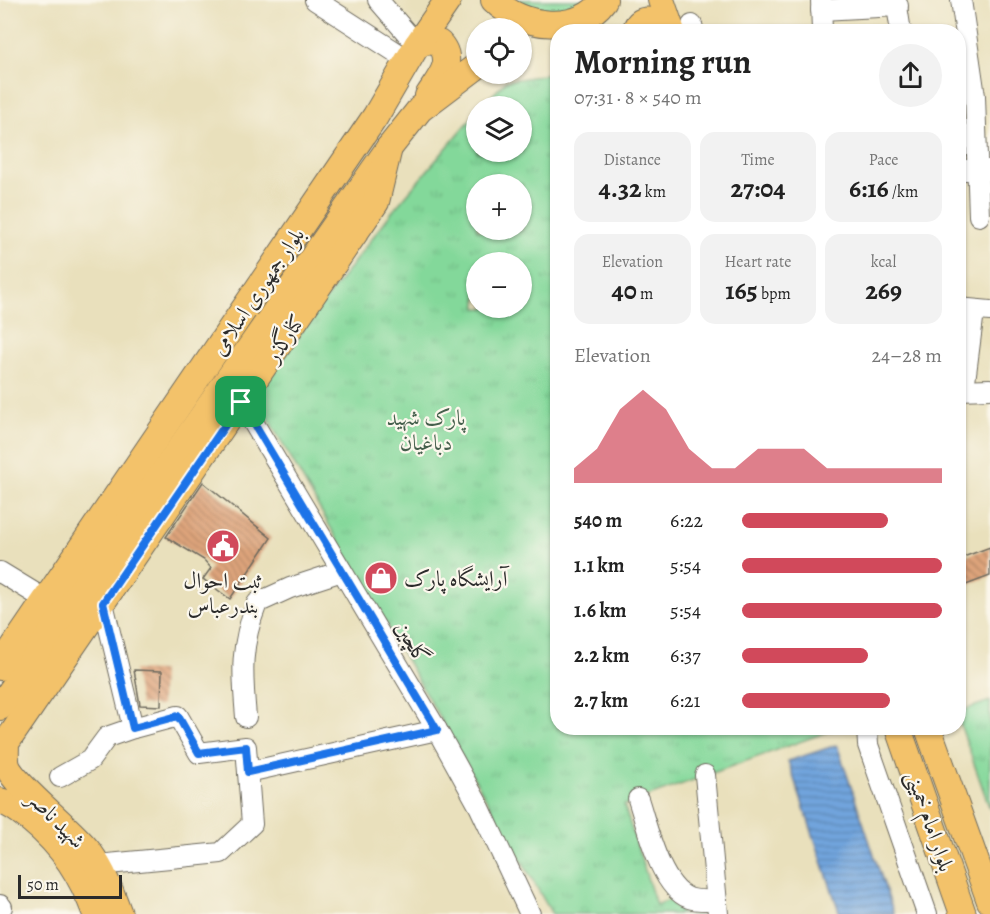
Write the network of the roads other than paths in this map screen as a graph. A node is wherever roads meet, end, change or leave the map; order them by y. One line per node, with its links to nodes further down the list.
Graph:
1 (315, 0): 18 (street)
2 (378, 0): 18 (street)
3 (448, 0): 18 (main road, بلوار جمهوری اسلامی)
4 (494, 0): 17 (main road)
5 (604, 0): 10 (main road)
6 (661, 0): 13 (main road)
7 (960, 0): 16 (street)
8 (897, 3): 9 (street); 15 (street)
9 (821, 5): 14 (street)
10 (562, 24)
11 (638, 24): 12 (main road)
12 (654, 24)
13 (682, 24)
14 (822, 24)
15 (900, 24)
16 (961, 24)
17 (550, 28)
18 (412, 52): 22 (main road); 34 (main road, بلوار جمهوری اسلامی)
19 (966, 62): 21 (street)
20 (466, 74): 22 (main road, بلوار جمهوری اسلامی)
21 (982, 95): 25 (street)
22 (420, 110): 23 (main road, بلوار جمهوری اسلامی)
23 (389, 148): 31 (main road, کنارگذر); 36 (main road, بلوار جمهوری اسلامی)
24 (966, 170): 25 (street)
25 (985, 171): 26 (street)
26 (979, 216)
27 (974, 310): 28 (street)
28 (966, 359)
29 (966, 389): 30 (street)
30 (990, 389)
31 (241, 402): 32 (street, گلچین); 35 (main road, کنارگذر)
32 (342, 571): 40 (street); 42 (street, گلچین)
33 (0, 572): 34 (street)
34 (46, 600): 37 (main road, بلوار جمهوری اسلامی)
35 (103, 603): 38 (main road, کنارگذر); 41 (street)
36 (54, 628): 38 (main road); 39 (main road, بلوار جمهوری اسلامی)
37 (0, 667)
38 (37, 697): 51 (main road, شهید ناصر)
39 (0, 707)
40 (246, 717)
41 (133, 728): 46 (street); 48 (street)
42 (437, 730): 46 (street); 56 (street, گلچین)
43 (867, 735): 57 (street)
44 (900, 735): 58 (main road, بلوار امام خمینی)
45 (931, 735): 52 (main road, بلوار امام خمینی)
46 (248, 772): 51 (street)
47 (705, 775): 53 (street)
48 (60, 777)
49 (638, 799): 53 (street)
50 (0, 801): 54 (main road, شهید ناصر)
51 (98, 865): 55 (main road, شهید ناصر)
52 (990, 901)
53 (718, 907)
54 (96, 914)
55 (119, 914)
56 (530, 914)
57 (927, 914)
58 (963, 914)

